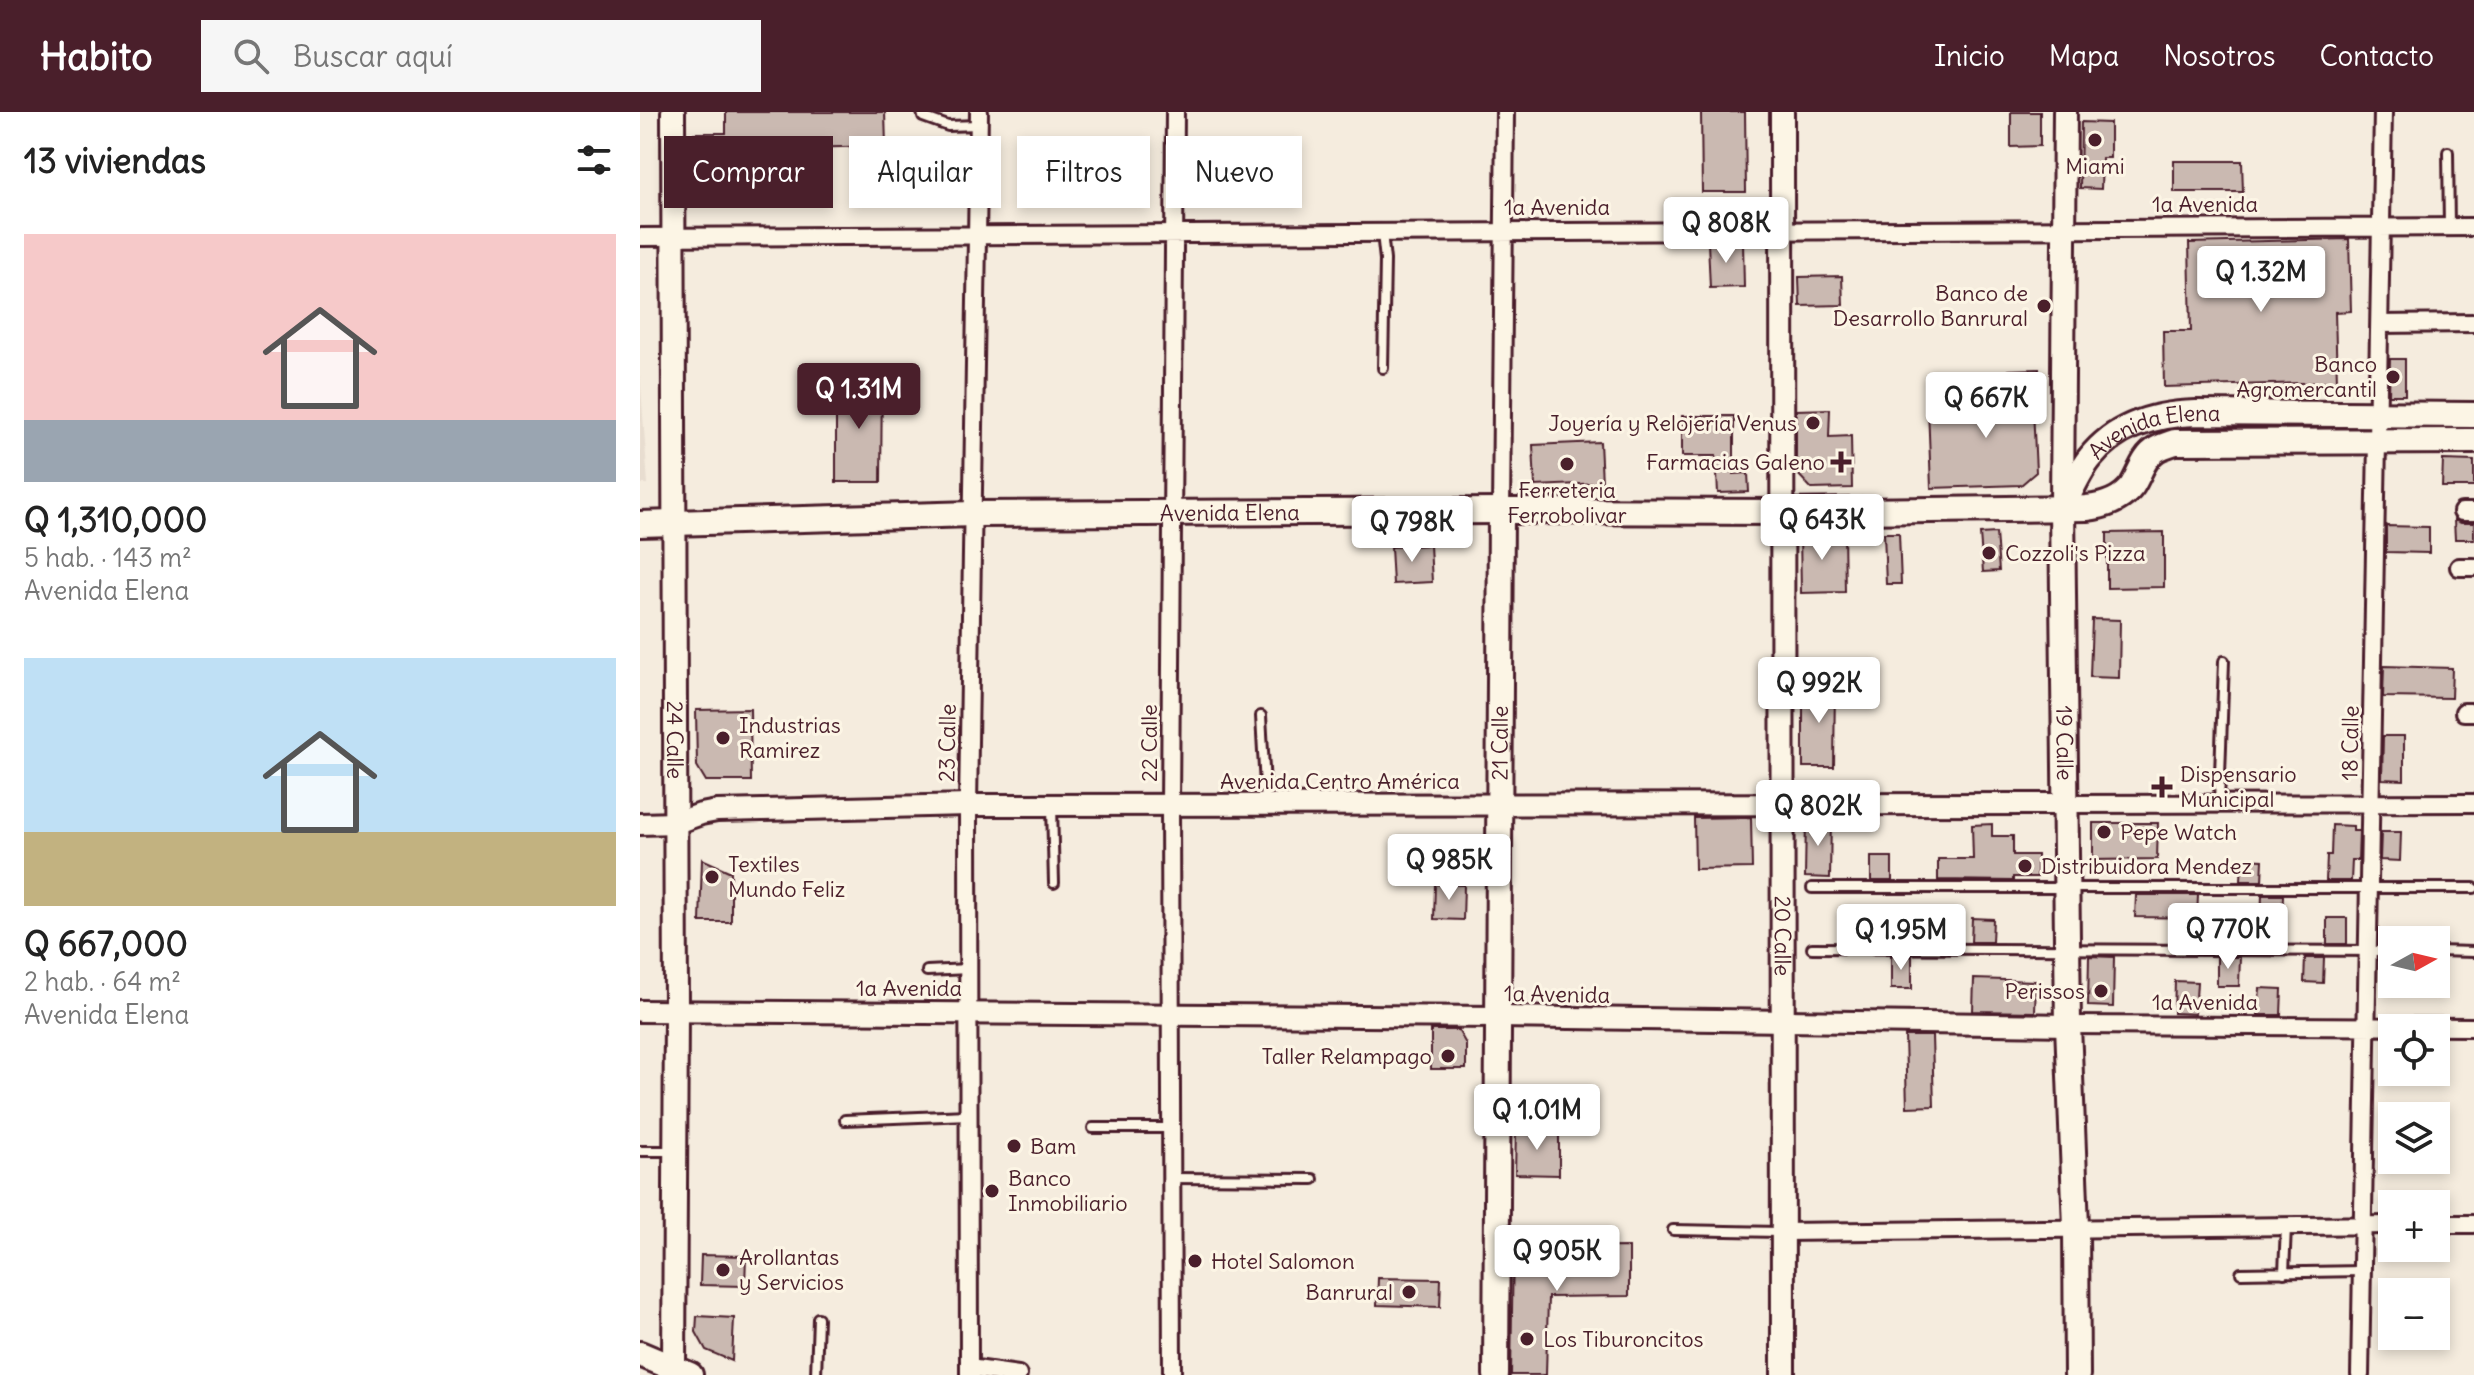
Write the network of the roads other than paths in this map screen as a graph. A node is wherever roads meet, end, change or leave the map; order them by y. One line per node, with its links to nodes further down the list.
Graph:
1 (673, 112): 21 (main road, 24 Calle)
2 (922, 112): 8 (lane)
3 (1175, 112): 18 (street, 22 Calle)
4 (1505, 112): 16 (street, 21 Calle)
5 (1782, 112): 15 (main road, 20 Calle)
6 (2065, 112): 14 (main road, 19 Calle)
7 (2383, 112): 11 (street, 18 Calle)
8 (979, 118)
9 (2448, 152): 12 (lane)
10 (978, 208): 19 (street, 23 Calle)
11 (2381, 227): 12 (street, 1a Avenida); 14 (street, 1a Avenida); 23 (street, 18 Calle)
12 (2449, 227): 13 (street, 1a Avenida)
13 (2474, 227)
14 (2064, 229): 15 (street, 1a Avenida); 29 (main road, 19 Calle)
15 (1783, 230): 16 (street, 1a Avenida); 31 (main road, 20 Calle)
16 (1503, 231): 17 (street, 1a Avenida); 30 (street, 21 Calle)
17 (1381, 232): 18 (street, 1a Avenida); 24 (lane)
18 (1173, 233): 19 (street, 1a Avenida); 33 (street, 22 Calle)
19 (978, 235): 21 (street, 1a Avenida); 32 (street, 23 Calle)
20 (640, 237): 21 (street, 1a Avenida)
21 (674, 237): 35 (main road, 24 Calle)
22 (2474, 323): 23 (street)
23 (2380, 324): 25 (street, 18 Calle)
24 (1383, 368)
25 (2378, 415): 26 (main road, Avenida Elena); 27 (street, 18 Calle); 29 (main road, Avenida Elena)
26 (2474, 415)
27 (2377, 440): 28 (main road, Avenida Elena); 29 (main road, Avenida Elena); 38 (street, 18 Calle)
28 (2474, 441)
29 (2062, 507): 31 (main road, Avenida Elena); 42 (main road, 19 Calle)
30 (1501, 511): 31 (main road, Avenida Elena); 33 (main road, Avenida Elena); 40 (main road, 21 Calle)
31 (1783, 512): 41 (main road, 20 Calle)
32 (973, 514): 33 (main road, Avenida Elena); 35 (main road, Avenida Elena); 44 (street, 23 Calle)
33 (1172, 514): 46 (street, 22 Calle)
34 (640, 524): 35 (main road, Avenida Elena)
35 (675, 524): 48 (main road, 24 Calle)
36 (2224, 661): 43 (lane)
37 (1261, 716): 47 (lane)
38 (2371, 803): 39 (street, Avenida Centro América); 43 (street, Avenida Centro América); 54 (street, 18 Calle)
39 (2474, 803)
40 (1499, 804): 41 (street, Avenida Centro América); 47 (street, Avenida Centro América); 67 (main road, 21 Calle)
41 (1784, 804): 42 (street, Avenida Centro América); 68 (main road, 20 Calle)
42 (2065, 804): 43 (street, Avenida Centro América); 52 (main road, 19 Calle)
43 (2219, 804)
44 (968, 805): 45 (street, Avenida Centro América); 48 (street, Avenida Centro América); 61 (street, 23 Calle)
45 (1052, 805): 46 (street, Avenida Centro América); 50 (lane)
46 (1170, 805): 47 (street, Avenida Centro América); 66 (street, 22 Calle)
47 (1266, 805)
48 (676, 823): 49 (street, Avenida Centro América); 64 (main road, 24 Calle)
49 (640, 824)
50 (1054, 883)
51 (1812, 888): 52 (lane)
52 (2066, 888): 54 (lane); 56 (main road, 19 Calle)
53 (2474, 888): 54 (lane)
54 (2369, 889): 57 (street, 18 Calle)
55 (1812, 948): 56 (lane)
56 (2067, 949): 57 (lane); 69 (main road, 19 Calle)
57 (2368, 950): 58 (lane); 70 (street, 18 Calle)
58 (2378, 950)
59 (2450, 951): 60 (lane)
60 (2474, 952)
61 (968, 969): 62 (lane); 65 (street, 23 Calle)
62 (927, 971)
63 (640, 1011): 64 (street, 1a Avenida)
64 (676, 1011): 65 (street, 1a Avenida); 77 (main road, 24 Calle)
65 (968, 1013): 66 (street, 1a Avenida); 72 (street, 23 Calle)
66 (1172, 1014): 67 (street, 1a Avenida); 75 (street, 22 Calle)
67 (1498, 1017): 68 (street, 1a Avenida); 98 (main road, 21 Calle)
68 (1784, 1022): 69 (street, 1a Avenida); 87 (main road, 20 Calle)
69 (2068, 1025): 70 (street, 1a Avenida); 85 (main road, 19 Calle)
70 (2367, 1026): 71 (street, 1a Avenida); 83 (street, 18 Calle)
71 (2474, 1027)
72 (968, 1115): 73 (lane); 93 (street, 23 Calle)
73 (845, 1120)
74 (1093, 1128): 75 (lane)
75 (1172, 1128): 78 (street, 22 Calle)
76 (640, 1151): 77 (lane)
77 (676, 1151): 94 (main road, 24 Calle)
78 (1172, 1178): 79 (lane); 97 (street, 22 Calle)
79 (1313, 1179)
80 (2450, 1224): 81 (street)
81 (2474, 1224)
82 (2286, 1225): 83 (street); 85 (street); 90 (lane)
83 (2362, 1225): 84 (street); 88 (street, 18 Calle)
84 (2378, 1225)
85 (2076, 1227): 87 (street); 100 (main road, 19 Calle)
86 (1673, 1230): 87 (lane)
87 (1783, 1232): 99 (main road, 20 Calle)
88 (2362, 1271): 90 (lane); 101 (street, 18 Calle)
89 (2241, 1273): 90 (lane)
90 (2284, 1273)
91 (818, 1318): 95 (lane)
92 (640, 1354): 94 (main road)
93 (969, 1372): 96 (street)
94 (678, 1373)
95 (816, 1375)
96 (1018, 1375)
97 (1172, 1375)
98 (1496, 1375)
99 (1783, 1375)
100 (2077, 1375)
101 (2360, 1375)

